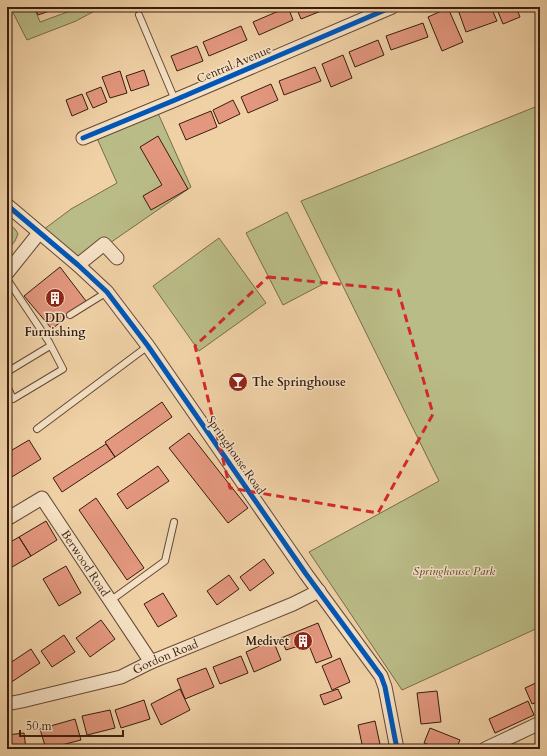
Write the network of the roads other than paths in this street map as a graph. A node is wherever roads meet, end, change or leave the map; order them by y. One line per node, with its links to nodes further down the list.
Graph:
1 (392, 7): 3 (street, Central Avenue)
2 (139, 15): 3 (lane)
3 (175, 100): 4 (street, Central Avenue)
4 (83, 138)
5 (7, 205): 6 (street, Springhouse Road)
6 (39, 233): 8 (street, Springhouse Road); 9 (street)
7 (117, 258): 8 (street)
8 (78, 265): 11 (street, Springhouse Road)
9 (7, 273)
10 (7, 280): 13 (lane)
11 (106, 292): 12 (lane); 14 (street, Springhouse Road)
12 (70, 315)
13 (50, 346): 15 (lane); 16 (lane)
14 (148, 346): 17 (lane); 20 (street, Springhouse Road)
15 (7, 372)
16 (7, 387)
17 (37, 429)
18 (7, 519): 21 (street, Berwood Road)
19 (174, 522): 21 (lane)
20 (318, 591): 22 (street, Gordon Road); 25 (street, Springhouse Road)
21 (110, 601): 22 (street, Berwood Road)
22 (151, 662): 23 (street, Gordon Road)
23 (7, 704)
24 (540, 723): 26 (street)
25 (397, 749)
26 (485, 749)

